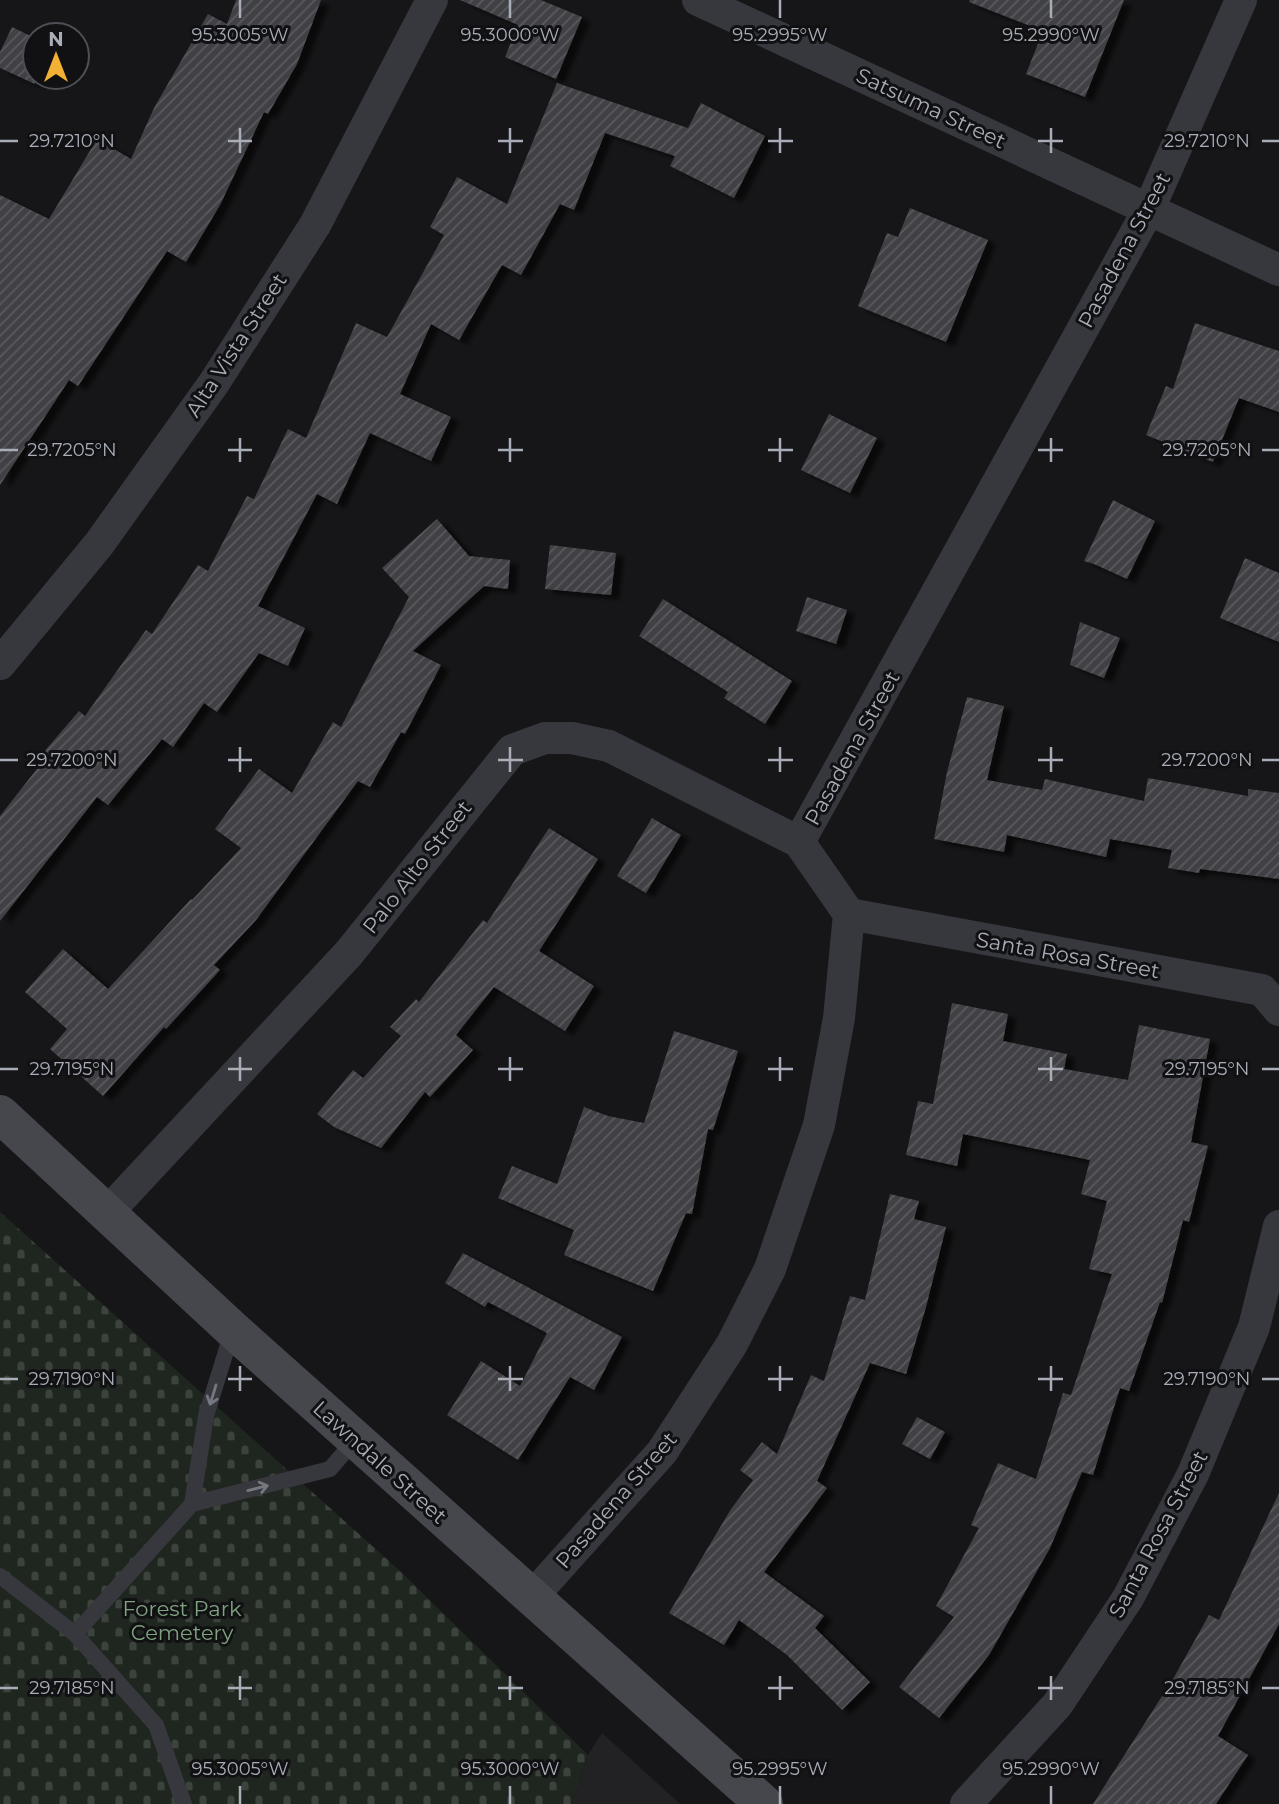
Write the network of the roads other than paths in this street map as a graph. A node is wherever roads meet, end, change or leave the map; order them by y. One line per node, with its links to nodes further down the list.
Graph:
1 (432, 0): 6 (street, Alta Vista Street)
2 (698, 0): 4 (street, Satsuma Street)
3 (1241, 0): 4 (street, Pasadena Street)
4 (1149, 209): 5 (street, Satsuma Street); 7 (street, Pasadena Street)
5 (1279, 270)
6 (0, 664)
7 (799, 842): 8 (street, Pasadena Street); 11 (street, Palo Alto Street)
8 (849, 914): 9 (street, Santa Rosa Street); 17 (street, Pasadena Street)
9 (1279, 1010)
10 (0, 1114): 11 (main road, Lawndale Street)
11 (107, 1213): 13 (main road, Lawndale Street)
12 (1279, 1226): 21 (street, Santa Rosa Street)
13 (233, 1330): 14 (main road, Lawndale Street); 15 (lane, one-way to 15)
14 (355, 1440): 15 (lane, one-way to 14); 17 (main road, Lawndale Street)
15 (192, 1504): 18 (lane)
16 (0, 1576): 18 (lane)
17 (531, 1598): 20 (main road, Lawndale Street)
18 (75, 1633): 19 (lane)
19 (184, 1804)
20 (764, 1804)
21 (966, 1804)

